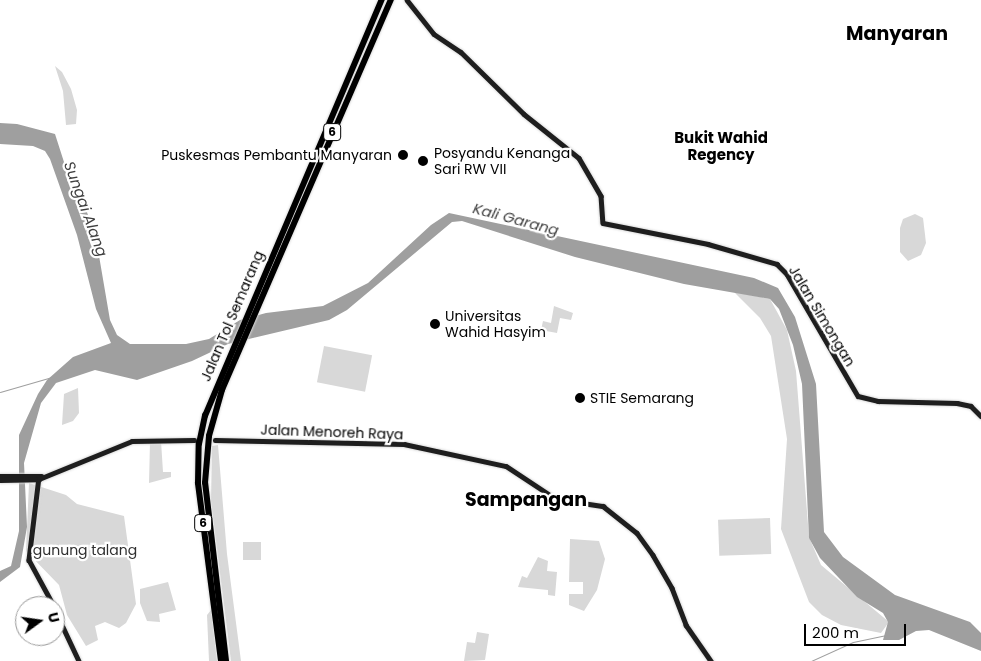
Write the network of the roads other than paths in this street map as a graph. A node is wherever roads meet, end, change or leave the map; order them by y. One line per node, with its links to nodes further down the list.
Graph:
1 (382, 0): 4 (highway, Jalan Tol Semarang / 6)
2 (391, 0): 4 (highway, Jalan Tol Semarang / 6)
3 (407, 0): 5 (main road, Jalan Simongan)
4 (272, 265): 15 (highway, Jalan Tol Semarang / 6); 16 (highway, Jalan Tol Semarang / 6)
5 (981, 416)
6 (194, 440): 10 (main road)
7 (215, 440): 17 (main road, Jalan Menoreh Raya)
8 (0, 476): 9 (main road)
9 (7, 477): 10 (main road); 11 (main road)
10 (38, 477): 12 (main road)
11 (0, 480)
12 (49, 596)
13 (65, 631): 14 (main road)
14 (79, 661)
15 (221, 661)
16 (226, 661)
17 (711, 661)

